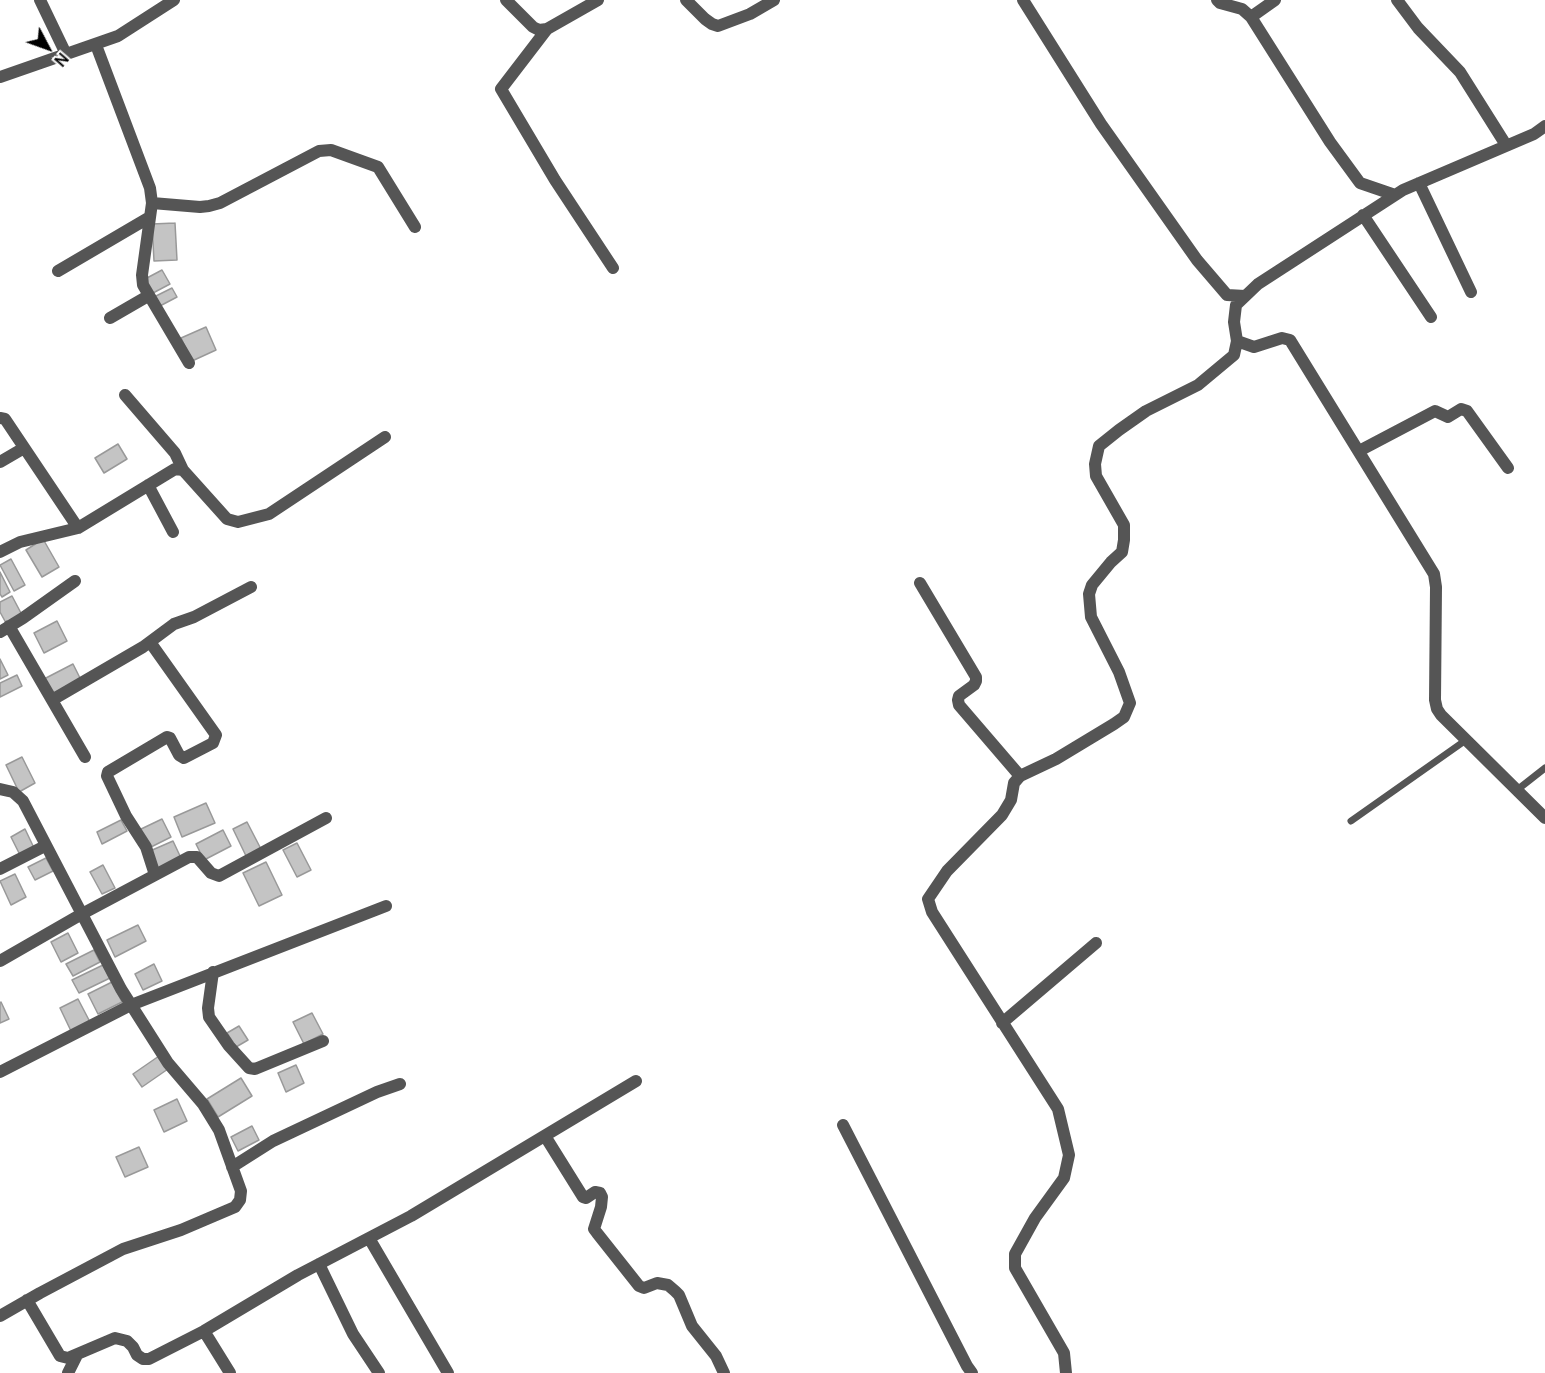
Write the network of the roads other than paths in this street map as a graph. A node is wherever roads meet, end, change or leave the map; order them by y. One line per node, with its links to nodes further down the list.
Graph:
1 (40, 0): 14 (street)
2 (174, 0): 13 (street)
3 (506, 0): 12 (street)
4 (598, 0): 12 (street)
5 (686, 0): 6 (street)
6 (774, 0)
7 (1023, 0): 28 (street)
8 (1217, 0): 11 (street)
9 (1275, 0): 11 (street)
10 (1397, 0): 17 (street)
11 (1251, 17): 19 (street)
12 (548, 29): 24 (street)
13 (96, 45): 14 (street); 20 (street)
14 (66, 54): 15 (street)
15 (0, 77)
16 (1545, 126): 17 (street)
17 (1506, 145): 18 (street)
18 (1419, 183): 19 (street); 26 (street)
19 (1395, 195): 21 (street)
20 (152, 203): 22 (street); 23 (street)
21 (1363, 215): 28 (street); 29 (street)
22 (150, 217): 25 (street); 27 (street)
23 (415, 227)
24 (613, 268)
25 (58, 271)
26 (1471, 292)
27 (148, 296): 30 (street); 32 (street)
28 (1245, 296): 31 (street)
29 (1431, 317)
30 (110, 318)
31 (1237, 341): 37 (street); 54 (street)
32 (189, 363)
33 (125, 394): 40 (street)
34 (0, 418): 36 (street)
35 (385, 437): 40 (street)
36 (24, 448): 38 (street); 42 (street)
37 (1359, 451): 39 (street); 51 (street)
38 (0, 462)
39 (1508, 468)
40 (183, 470): 41 (street)
41 (147, 485): 42 (street); 43 (street)
42 (78, 528): 44 (street)
43 (173, 532)
44 (0, 552)
45 (75, 581): 48 (street)
46 (920, 584): 54 (street)
47 (251, 587): 49 (street)
48 (5, 629): 50 (street)
49 (150, 642): 50 (street); 62 (street)
50 (52, 700): 52 (street)
51 (1466, 740): 56 (street); 59 (lane)
52 (85, 757)
53 (1545, 768): 56 (lane)
54 (1020, 776): 69 (street)
55 (0, 789): 60 (street)
56 (1517, 790): 58 (street)
57 (326, 818): 62 (street)
58 (1545, 818)
59 (1351, 821)
60 (45, 846): 61 (street); 64 (street)
61 (0, 869)
62 (155, 875): 64 (street)
63 (386, 906): 67 (street)
64 (80, 915): 66 (street); 68 (street)
65 (1096, 943): 69 (street)
66 (0, 961)
67 (213, 972): 68 (street); 70 (street)
68 (131, 1005): 71 (street); 76 (street)
69 (1002, 1023): 89 (street)
70 (323, 1041)
71 (0, 1072)
72 (636, 1082): 75 (street)
73 (399, 1084): 76 (street)
74 (843, 1125): 88 (street)
75 (545, 1136): 77 (street); 87 (street)
76 (232, 1167): 79 (street)
77 (369, 1238): 78 (street); 86 (street)
78 (319, 1264): 81 (street); 85 (street)
79 (27, 1300): 80 (street); 82 (street)
80 (0, 1317)
81 (204, 1331): 82 (street); 84 (street)
82 (77, 1355): 83 (street)
83 (68, 1373)
84 (230, 1373)
85 (378, 1373)
86 (448, 1373)
87 (724, 1373)
88 (972, 1373)
89 (1066, 1373)

